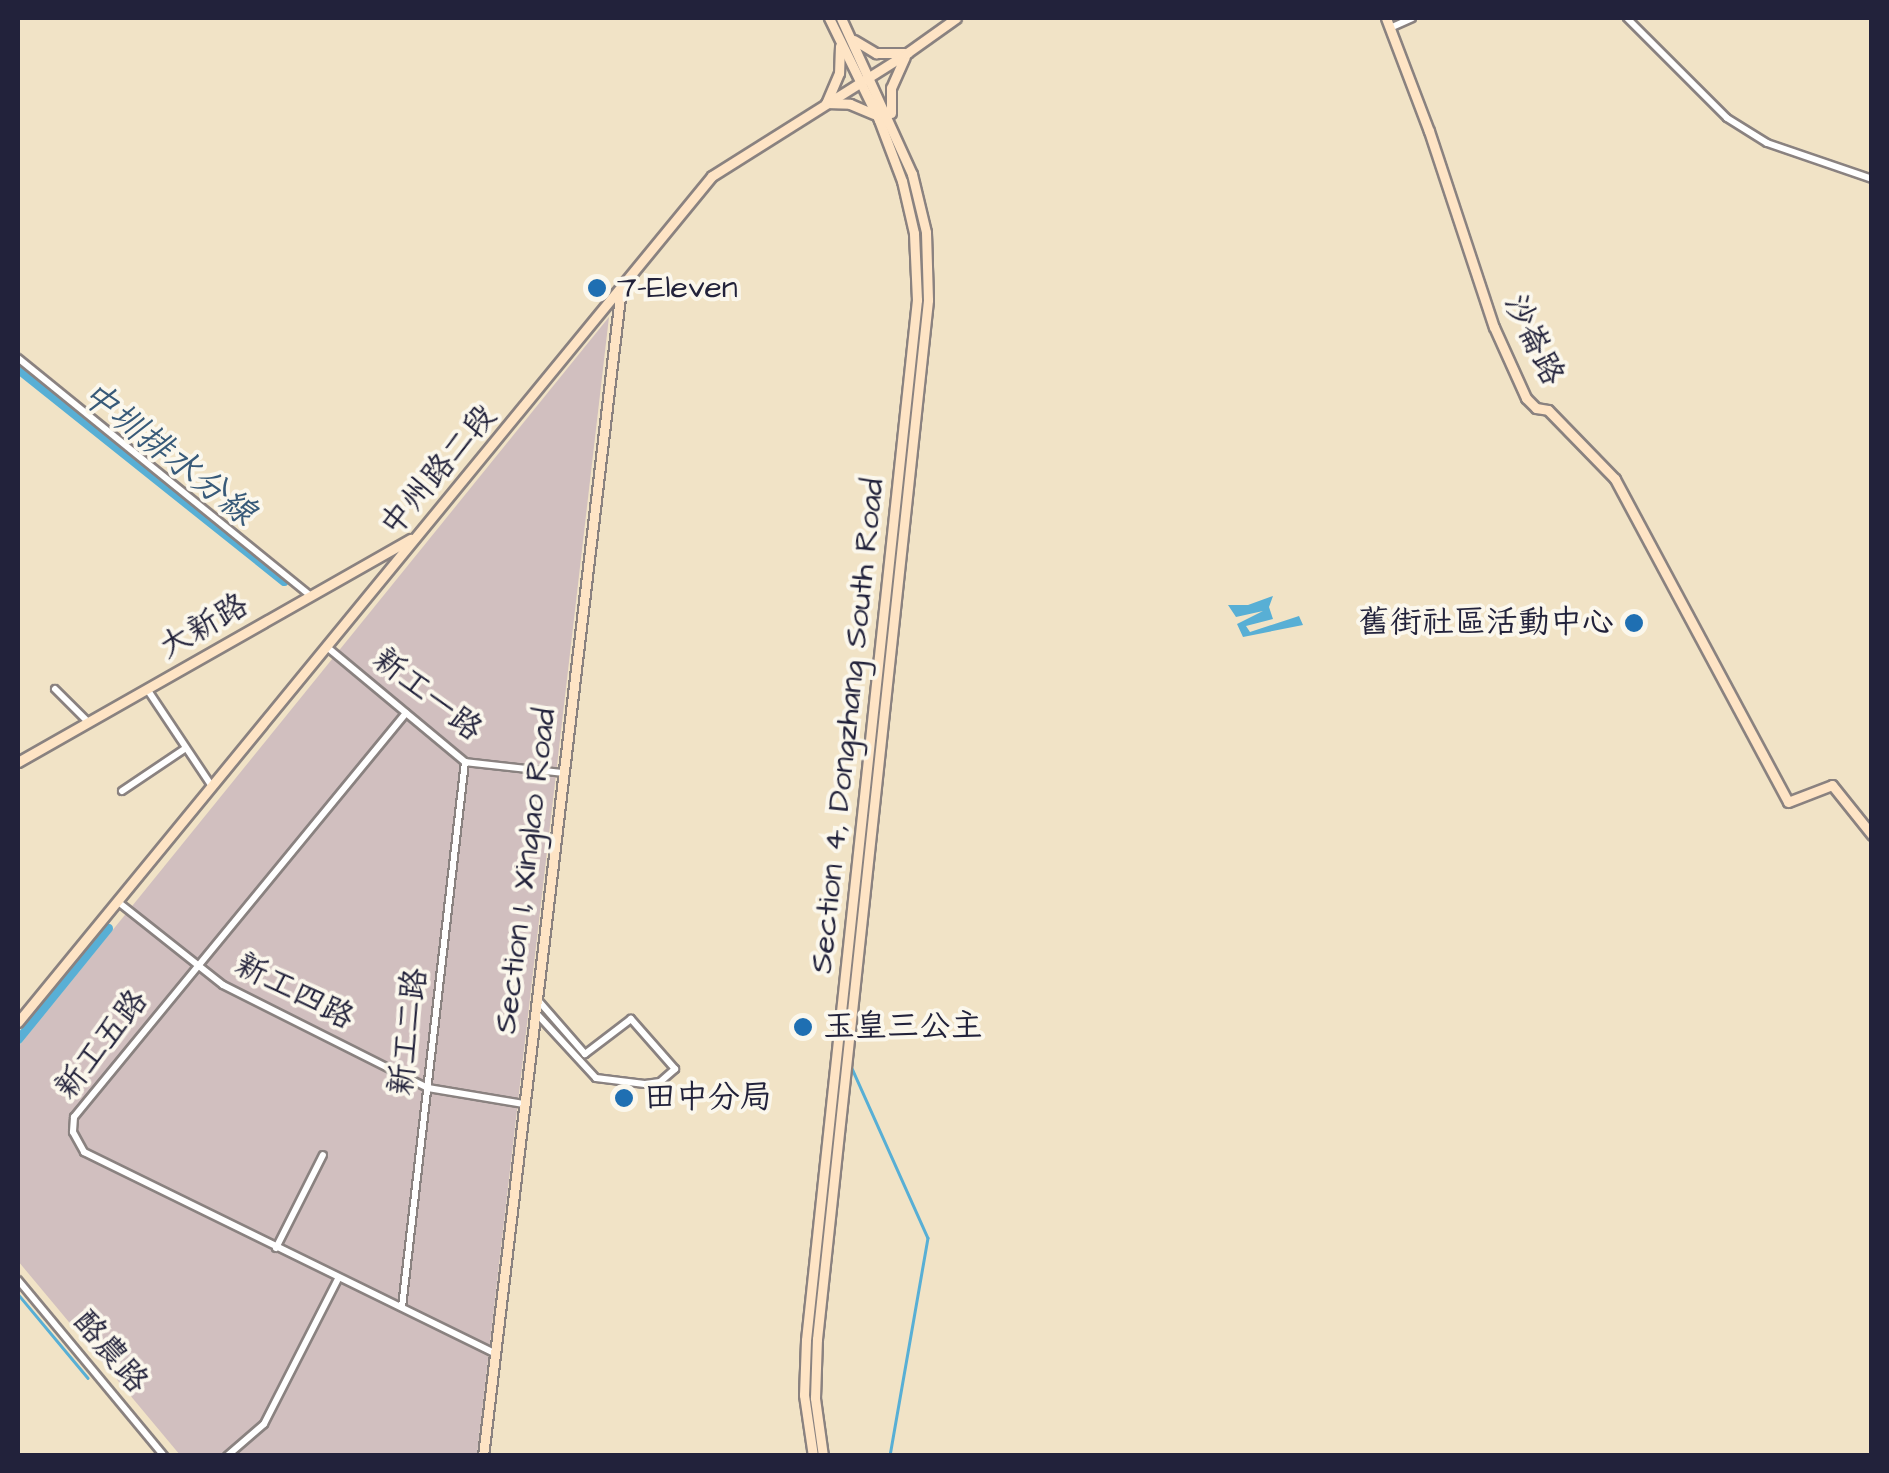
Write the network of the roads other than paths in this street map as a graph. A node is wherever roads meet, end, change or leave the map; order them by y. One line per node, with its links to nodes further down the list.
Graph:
1 (829, 18): 7 (street, Section 4, Dongzhang South Road)
2 (841, 18): 7 (street, Section 4, Dongzhang South Road)
3 (956, 18): 8 (street, 中州路二段)
4 (1412, 18): 6 (street)
5 (1626, 18): 13 (street)
6 (1388, 23): 29 (street, 沙崙路)
7 (845, 37): 8 (street); 9 (street, Section 4, Dongzhang South Road); 10 (street)
8 (907, 53): 9 (street, 中州路二段); 12 (street)
9 (865, 79): 10 (street, 中州路二段); 11 (street, Section 4, Dongzhang South Road); 12 (street, Section 4, Dongzhang South Road)
10 (826, 103): 11 (street); 14 (street, 中州路二段)
11 (879, 120): 46 (street, Section 4, Dongzhang South Road)
12 (892, 120): 47 (street, Section 4, Dongzhang South Road)
13 (1872, 179)
14 (621, 292): 16 (street, 中州路二段); 26 (street, Section 1, Xinglao Road)
15 (18, 358): 17 (street)
16 (416, 536): 17 (street, 大新路); 18 (street, 中州路二段)
17 (310, 594): 19 (street, 大新路)
18 (327, 647): 21 (street, 新工一路); 27 (street, 中州路二段)
19 (146, 688): 22 (street, 大新路); 23 (street)
20 (55, 689): 22 (street)
21 (406, 713): 25 (street, 新工一路); 31 (street, 新工五路)
22 (88, 722): 24 (street, 大新路)
23 (186, 748): 27 (street); 28 (street)
24 (18, 762)
25 (465, 762): 26 (street, 新工一路); 35 (street, 新工二路)
26 (562, 773): 32 (street, Section 1, Xinglao Road)
27 (211, 785): 30 (street, 中州路二段)
28 (122, 791)
29 (1872, 835)
30 (117, 901): 31 (street, 新工四路); 34 (street, 中州路二段)
31 (196, 967): 35 (street, 新工四路); 38 (street, 新工五路)
32 (536, 998): 33 (street, Section 1, Xinglao Road); 33 (street)
33 (535, 1012): 36 (street, Section 1, Xinglao Road)
34 (18, 1022)
35 (428, 1088): 36 (street, 新工四路); 41 (street, 新工二路)
36 (524, 1104): 42 (street, Section 1, Xinglao Road)
37 (322, 1156): 38 (street)
38 (276, 1248): 39 (street, 新工五路)
39 (338, 1279): 41 (street, 新工五路); 44 (street)
40 (18, 1280): 43 (street, 酪農路)
41 (402, 1308): 42 (street, 新工五路)
42 (495, 1353): 45 (street, Section 1, Xinglao Road)
43 (164, 1456)
44 (227, 1456)
45 (483, 1456)
46 (813, 1456)
47 (823, 1456)

